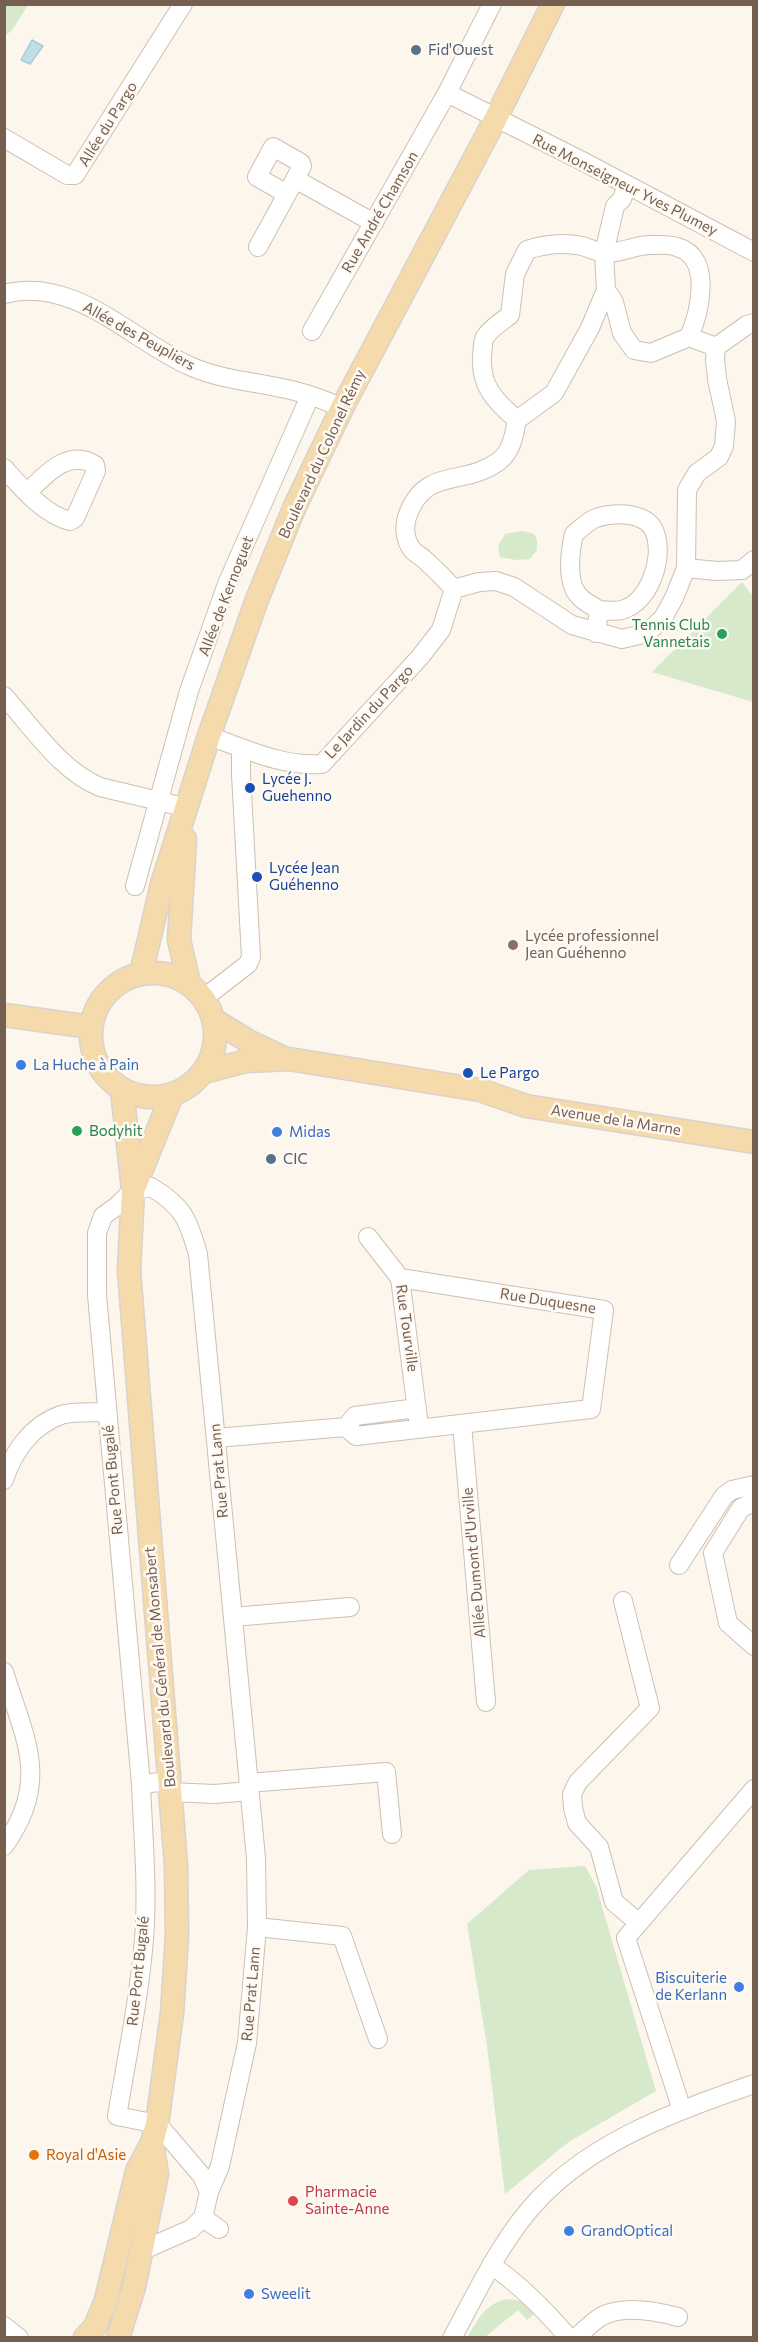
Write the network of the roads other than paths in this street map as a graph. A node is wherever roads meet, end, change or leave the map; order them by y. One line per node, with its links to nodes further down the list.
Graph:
1 (183, 4): 6 (street, Allée du Pargo)
2 (492, 4): 4 (street)
3 (553, 4): 5 (main road, Boulevard du Colonel Rémy)
4 (447, 93): 5 (street); 8 (street, Rue André Chamson)
5 (496, 118): 7 (street, Rue Monseigneur Yves Plumey); 19 (main road, Boulevard du Colonel Rémy)
6 (4, 138)
7 (627, 185): 10 (street, Rue Monseigneur Yves Plumey); 11 (street)
8 (374, 223): 9 (street); 15 (street, Rue André Chamson)
9 (258, 247)
10 (753, 252)
11 (604, 253): 12 (street); 16 (street); 20 (street)
12 (606, 290): 16 (street); 20 (street)
13 (4, 294): 18 (street, Allée des Peupliers)
14 (753, 323): 17 (street)
15 (312, 331)
16 (688, 337): 17 (street)
17 (716, 347): 24 (street)
18 (310, 396): 19 (street, Allée des Peupliers); 31 (street, Allée de Kernoguet)
19 (342, 408): 29 (main road, Boulevard du Colonel Rémy)
20 (517, 420): 25 (street)
21 (4, 468): 22 (street)
22 (28, 492)
23 (753, 560): 24 (street)
24 (686, 568): 27 (street)
25 (454, 589): 27 (street); 30 (street, Le Jardin du Pargo)
26 (599, 610): 26 (street); 27 (street)
27 (596, 633)
28 (4, 696): 31 (street)
29 (209, 736): 30 (street, Le Jardin du Pargo); 32 (main road, Boulevard du Colonel Rémy)
30 (241, 748): 35 (street)
31 (158, 801): 32 (street); 33 (street, Allée de Kernoguet)
32 (188, 808): 34 (main road, Boulevard du Colonel Rémy); 35 (main road, Boulevard du Colonel Rémy)
33 (135, 886)
34 (141, 974): 35 (main road); 38 (main road)
35 (196, 991): 37 (main road)
36 (4, 1015): 38 (main road)
37 (214, 1020): 39 (main road, Avenue de la Marne); 40 (main road)
38 (91, 1027): 41 (main road)
39 (289, 1059): 40 (main road, Avenue de la Marne); 42 (main road, Avenue de la Marne)
40 (204, 1072): 43 (main road)
41 (122, 1090): 43 (main road); 46 (main road, Boulevard du Général de Monsabert)
42 (480, 1090): 44 (main road, Avenue de la Marne); 45 (main road, Avenue de la Marne)
43 (172, 1095): 46 (main road, Boulevard du Général de Monsabert)
44 (753, 1129)
45 (753, 1142)
46 (133, 1190): 50 (street, Rue Pont Bugalé); 54 (street, Rue Prat Lann); 66 (main road, Boulevard du Général de Monsabert)
47 (368, 1237): 48 (street, Rue Tourville)
48 (400, 1278): 49 (street, Rue Tourville); 51 (street, Rue Duquesne)
49 (417, 1408): 52 (street); 53 (street, Rue Tourville)
50 (107, 1412): 55 (street); 65 (street, Rue Pont Bugalé)
51 (462, 1424): 53 (street, Rue Duquesne); 64 (street, Allée Dumont d'Urville)
52 (346, 1426): 53 (street, Rue Duquesne); 54 (street)
53 (419, 1430)
54 (216, 1438): 61 (street, Rue Prat Lann)
55 (4, 1480)
56 (753, 1485): 58 (street)
57 (753, 1502): 62 (street)
58 (679, 1565)
59 (623, 1601): 71 (street)
60 (350, 1606): 61 (street)
61 (233, 1617): 67 (street, Rue Prat Lann)
62 (753, 1646)
63 (4, 1672): 70 (street)
64 (486, 1702)
65 (141, 1784): 66 (street); 76 (street, Rue Pont Bugalé)
66 (170, 1786): 67 (street); 76 (main road, Boulevard du Général de Monsabert)
67 (249, 1787): 69 (street); 72 (street, Rue Prat Lann)
68 (753, 1789): 71 (street)
69 (393, 1834)
70 (4, 1846)
71 (639, 1923): 75 (street)
72 (256, 1927): 73 (street); 77 (street, Rue Prat Lann)
73 (378, 2039)
74 (753, 2084): 75 (street)
75 (682, 2109): 81 (street)
76 (155, 2133): 77 (street); 80 (main road, Boulevard du Général de Monsabert); 85 (main road, Boulevard du Général de Monsabert)
77 (209, 2192): 78 (street, Rue Prat Lann)
78 (203, 2218): 79 (street); 80 (street)
79 (219, 2229)
80 (141, 2251): 86 (main road, Boulevard du Général de Monsabert)
81 (491, 2265): 87 (street); 88 (street)
82 (678, 2317): 89 (street)
83 (4, 2326): 84 (street)
84 (19, 2337)
85 (85, 2337)
86 (118, 2337)
87 (452, 2337)
88 (569, 2337)
89 (576, 2337)

